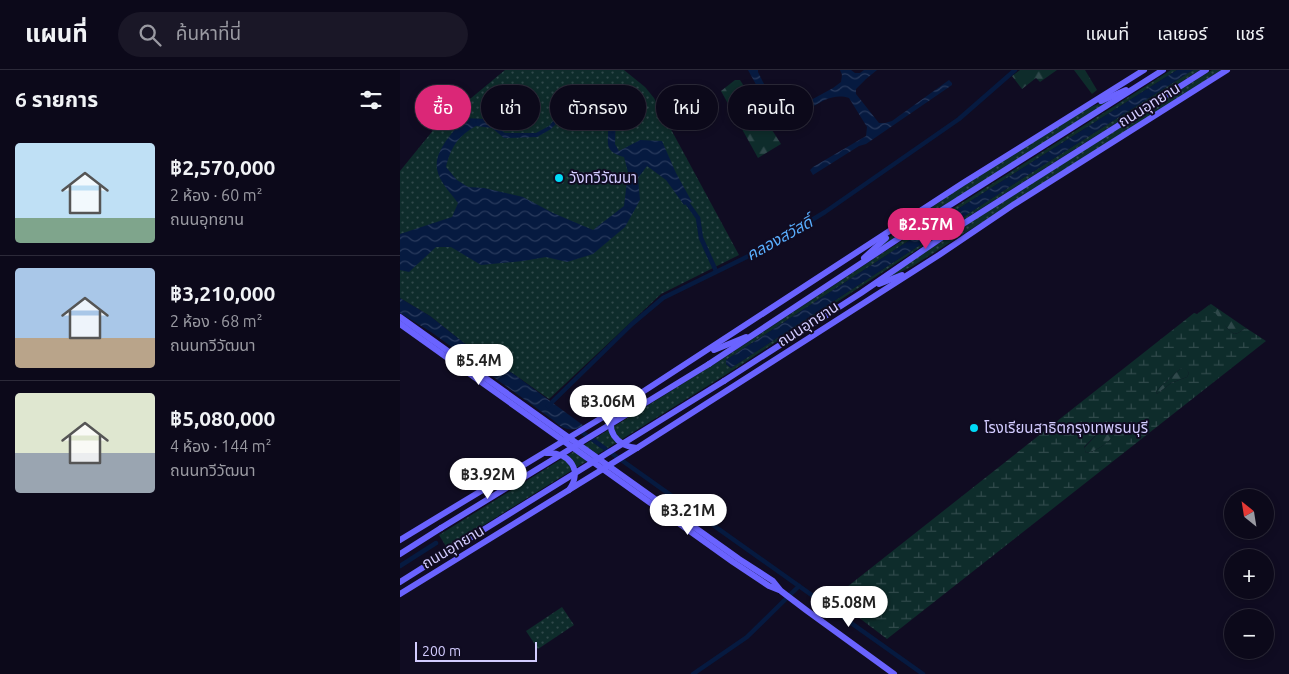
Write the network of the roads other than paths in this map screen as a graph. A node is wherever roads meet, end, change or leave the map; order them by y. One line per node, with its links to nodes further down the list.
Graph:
1 (1144, 70): 6 (main road)
2 (1164, 70): 5 (main road, ถนนอุทยาน)
3 (1206, 70): 10 (main road, ถนนอุทยาน)
4 (1227, 70): 9 (main road, ถนนอุทยาน)
5 (1142, 84): 6 (main road); 8 (main road, ถนนอุทยาน)
6 (1084, 108): 7 (main road)
7 (898, 226): 8 (main road); 15 (main road)
8 (856, 266): 13 (main road, ถนนอุทยาน)
9 (915, 270): 10 (main road); 20 (main road, ถนนอุทยาน)
10 (861, 293): 28 (main road, ถนนอุทยาน, bridge)
11 (400, 316): 14 (main road)
12 (400, 324): 14 (main road)
13 (765, 328): 15 (main road); 27 (main road, ถนนอุทยาน, bridge)
14 (415, 331): 16 (main road)
15 (697, 358): 17 (main road)
16 (498, 391): 18 (main road); 19 (main road)
17 (618, 408): 19 (main road); 20 (main road)
18 (551, 431): 19 (main road); 21 (main road)
19 (570, 438): 21 (main road); 22 (main road); 23 (main road)
20 (634, 450): 23 (main road, ถนนอุทยาน)
21 (548, 451): 25 (main road); 26 (main road)
22 (596, 462): 23 (main road); 24 (main road)
23 (608, 466): 24 (main road, ถนนอุทยาน); 30 (main road)
24 (592, 476): 25 (main road, ถนนอุทยาน)
25 (568, 491): 29 (main road, ถนนอุทยาน)
26 (400, 540)
27 (400, 554)
28 (400, 582)
29 (400, 594)
30 (894, 674)

